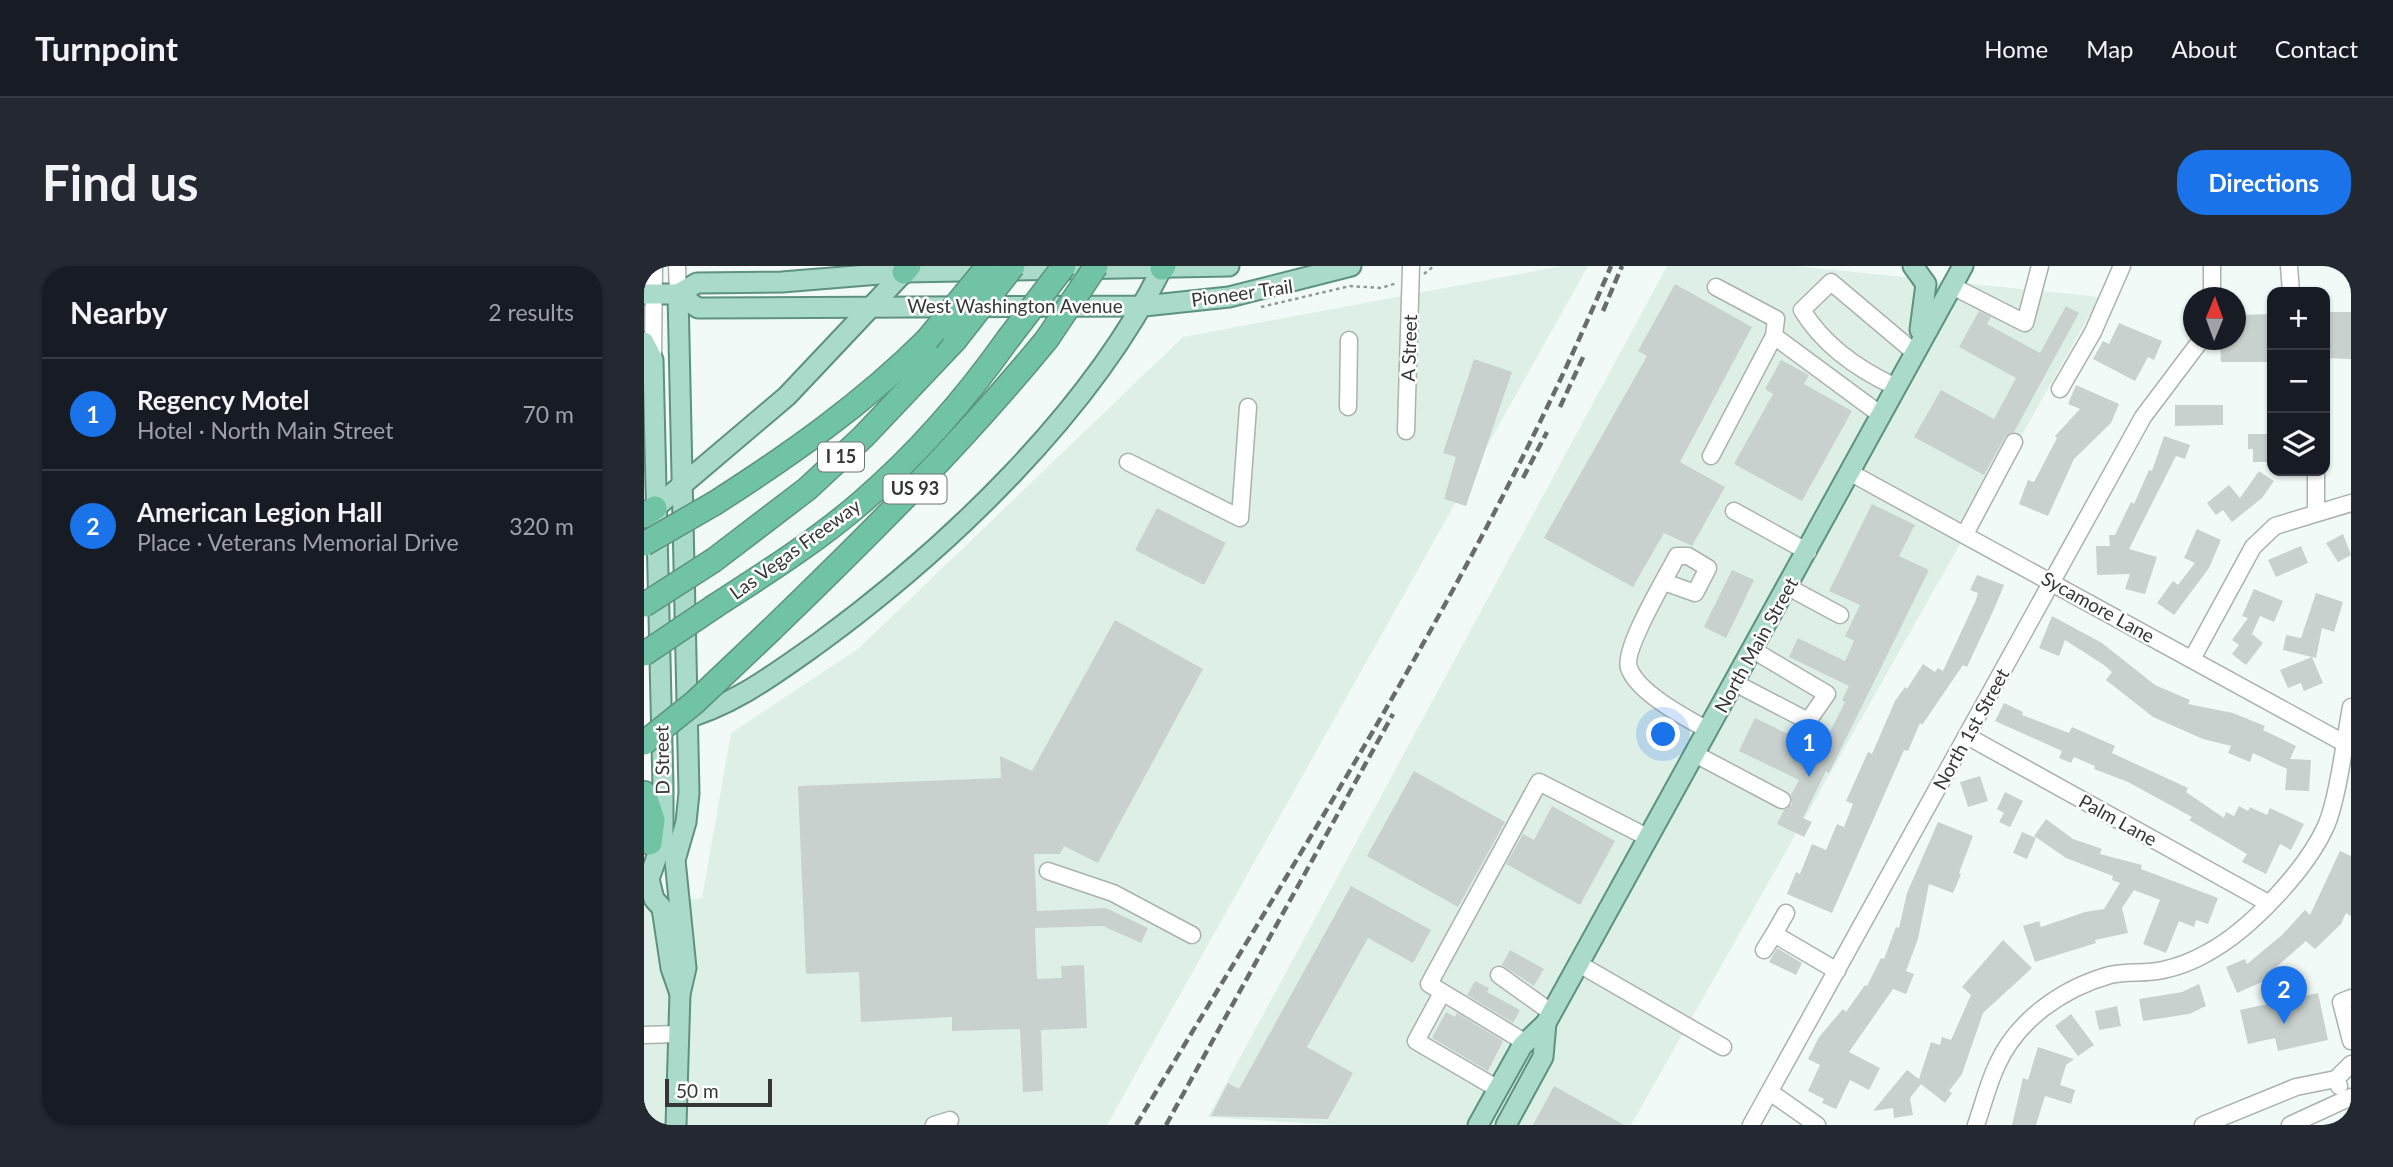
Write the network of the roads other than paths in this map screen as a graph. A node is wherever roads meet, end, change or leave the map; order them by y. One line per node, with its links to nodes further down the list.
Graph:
1 (654, 266): 22 (street, D Street)
2 (677, 266): 23 (street, D Street)
3 (988, 266): 49 (highway, bridge)
4 (1013, 266): 54 (highway, Las Vegas Freeway / I 15, bridge)
5 (1064, 266): 57 (highway, Las Vegas Freeway / I 15, bridge)
6 (1096, 266): 65 (highway, US 93, bridge)
7 (1229, 266): 15 (main road, West Washington Avenue)
8 (1351, 266): 24 (main road, West Washington Avenue)
9 (1913, 266): 30 (main road)
10 (1963, 266): 19 (main road, North Main Street)
11 (2040, 266): 19 (street)
12 (2122, 266): 33 (street)
13 (2212, 266): 20 (street)
14 (2290, 266): 21 (street)
15 (1163, 267): 16 (main road, West Washington Avenue); 24 (main road)
16 (906, 269): 23 (main road, West Washington Avenue); 25 (main road)
17 (1411, 272): 37 (street, A Street)
18 (1716, 286): 26 (street)
19 (1952, 286): 30 (main road, North Main Street)
20 (2213, 287)
21 (2291, 287)
22 (649, 294): 23 (main road, West Washington Avenue); 31 (street, D Street)
23 (678, 294): 25 (main road, West Washington Avenue); 43 (main road, D Street)
24 (1144, 306): 25 (main road, West Washington Avenue); 61 (main road)
25 (873, 307): 43 (main road)
26 (1774, 336): 36 (street); 39 (street)
27 (1349, 340): 35 (street)
28 (644, 342): 31 (main road)
29 (2193, 350): 52 (street, North 1st Street)
30 (1914, 352): 32 (main road, North Main Street); 32 (street)
31 (653, 360): 47 (main road, D Street)
32 (1896, 387): 36 (main road, North Main Street)
33 (2060, 389)
34 (1248, 407): 40 (street)
35 (1348, 407)
36 (1881, 415): 41 (main road, North Main Street)
37 (1406, 431)
38 (2014, 442): 48 (street)
39 (1711, 456)
40 (1128, 461)
41 (1851, 473): 48 (street, Sycamore Lane); 50 (main road, North Main Street)
42 (2316, 476): 46 (street)
43 (683, 487): 47 (main road); 61 (main road, D Street)
44 (2351, 503): 46 (street)
45 (1734, 511): 50 (street)
46 (2316, 511): 58 (street)
47 (649, 512): 62 (main road, D Street)
48 (1965, 534): 52 (street, Sycamore Lane)
49 (644, 544)
50 (1808, 552): 53 (main road, North Main Street)
51 (1664, 582): 63 (street)
52 (2052, 582): 58 (street, Sycamore Lane); 64 (street, North 1st Street)
53 (1788, 587): 55 (street); 56 (main road, North Main Street)
54 (644, 605)
55 (1840, 615)
56 (1753, 650): 59 (main road, North Main Street); 59 (street)
57 (644, 654)
58 (2192, 659): 66 (street, Sycamore Lane)
59 (1735, 683): 63 (main road, North Main Street)
60 (2351, 707): 66 (street)
61 (687, 719): 62 (main road); 71 (main road, D Street)
62 (653, 729): 68 (main road, D Street)
63 (1708, 730): 67 (main road, North Main Street)
64 (1967, 736): 75 (street, Palm Lane); 81 (street, North 1st Street)
65 (644, 743)
66 (2344, 743): 75 (street)
67 (1695, 754): 69 (street); 70 (main road, North Main Street)
68 (654, 794): 72 (highway); 74 (main road, D Street)
69 (1782, 800)
70 (1649, 838): 80 (main road, North Main Street); 83 (street)
71 (678, 847): 74 (main road); 84 (main road, D Street)
72 (647, 849)
73 (1048, 871): 77 (street)
74 (647, 887): 84 (main road, D Street)
75 (2269, 903): 97 (street)
76 (1786, 913): 78 (street)
77 (1192, 934)
78 (1774, 934): 79 (street); 81 (street)
79 (1764, 950)
80 (1579, 964): 86 (main road, North Main Street); 91 (street)
81 (1837, 971): 95 (street, North 1st Street)
82 (1499, 975): 86 (street)
83 (1442, 993): 89 (street); 94 (street)
84 (680, 994): 87 (main road, D Street)
85 (2351, 999): 90 (street)
86 (1549, 1018): 89 (main road, North Main Street); 100 (main road, North Main Street)
87 (677, 1034): 88 (street); 98 (main road, D Street)
88 (644, 1035)
89 (1525, 1043): 94 (main road, North Main Street)
90 (2350, 1044)
91 (1723, 1047)
92 (2351, 1064): 93 (street)
93 (2336, 1079): 96 (street); 104 (street)
94 (1498, 1090): 99 (main road, North Main Street)
95 (1770, 1092): 101 (street, North 1st Street); 102 (street)
96 (2348, 1099): 105 (street)
97 (1977, 1121): 103 (street)
98 (676, 1125)
99 (1478, 1125)
100 (1506, 1125)
101 (1751, 1125)
102 (1817, 1125)
103 (1959, 1125)
104 (2203, 1125)
105 (2290, 1125)

